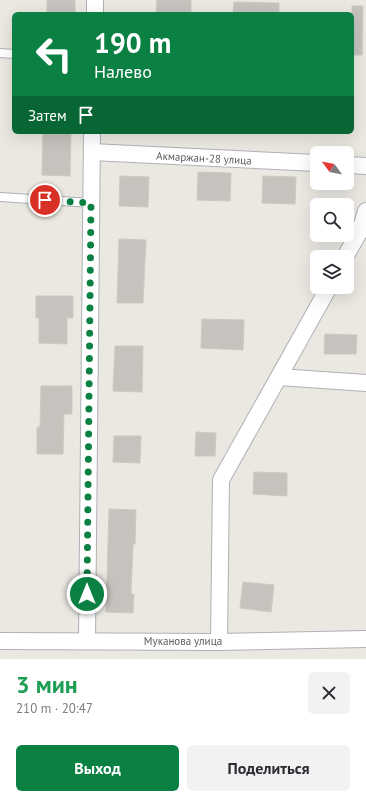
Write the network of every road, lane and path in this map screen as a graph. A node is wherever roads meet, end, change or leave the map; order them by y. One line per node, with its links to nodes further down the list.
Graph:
1 (95, 0): 2 (street)
2 (95, 12)
3 (0, 53): 4 (lane)
4 (12, 54)
5 (92, 134): 6 (street)
6 (92, 152): 7 (street, Акмаржан-28 улица); 11 (street)
7 (310, 163)
8 (354, 165): 9 (street)
9 (366, 166)
10 (0, 197): 11 (lane)
11 (91, 203): 19 (street)
12 (366, 211): 13 (street)
13 (349, 250)
14 (325, 294): 15 (street)
15 (279, 377): 16 (street); 20 (street)
16 (366, 383)
17 (366, 639): 20 (street, Муканова улица)
18 (0, 641): 19 (street, Муканова улица)
19 (87, 641): 20 (street, Муканова улица)
20 (219, 642)

